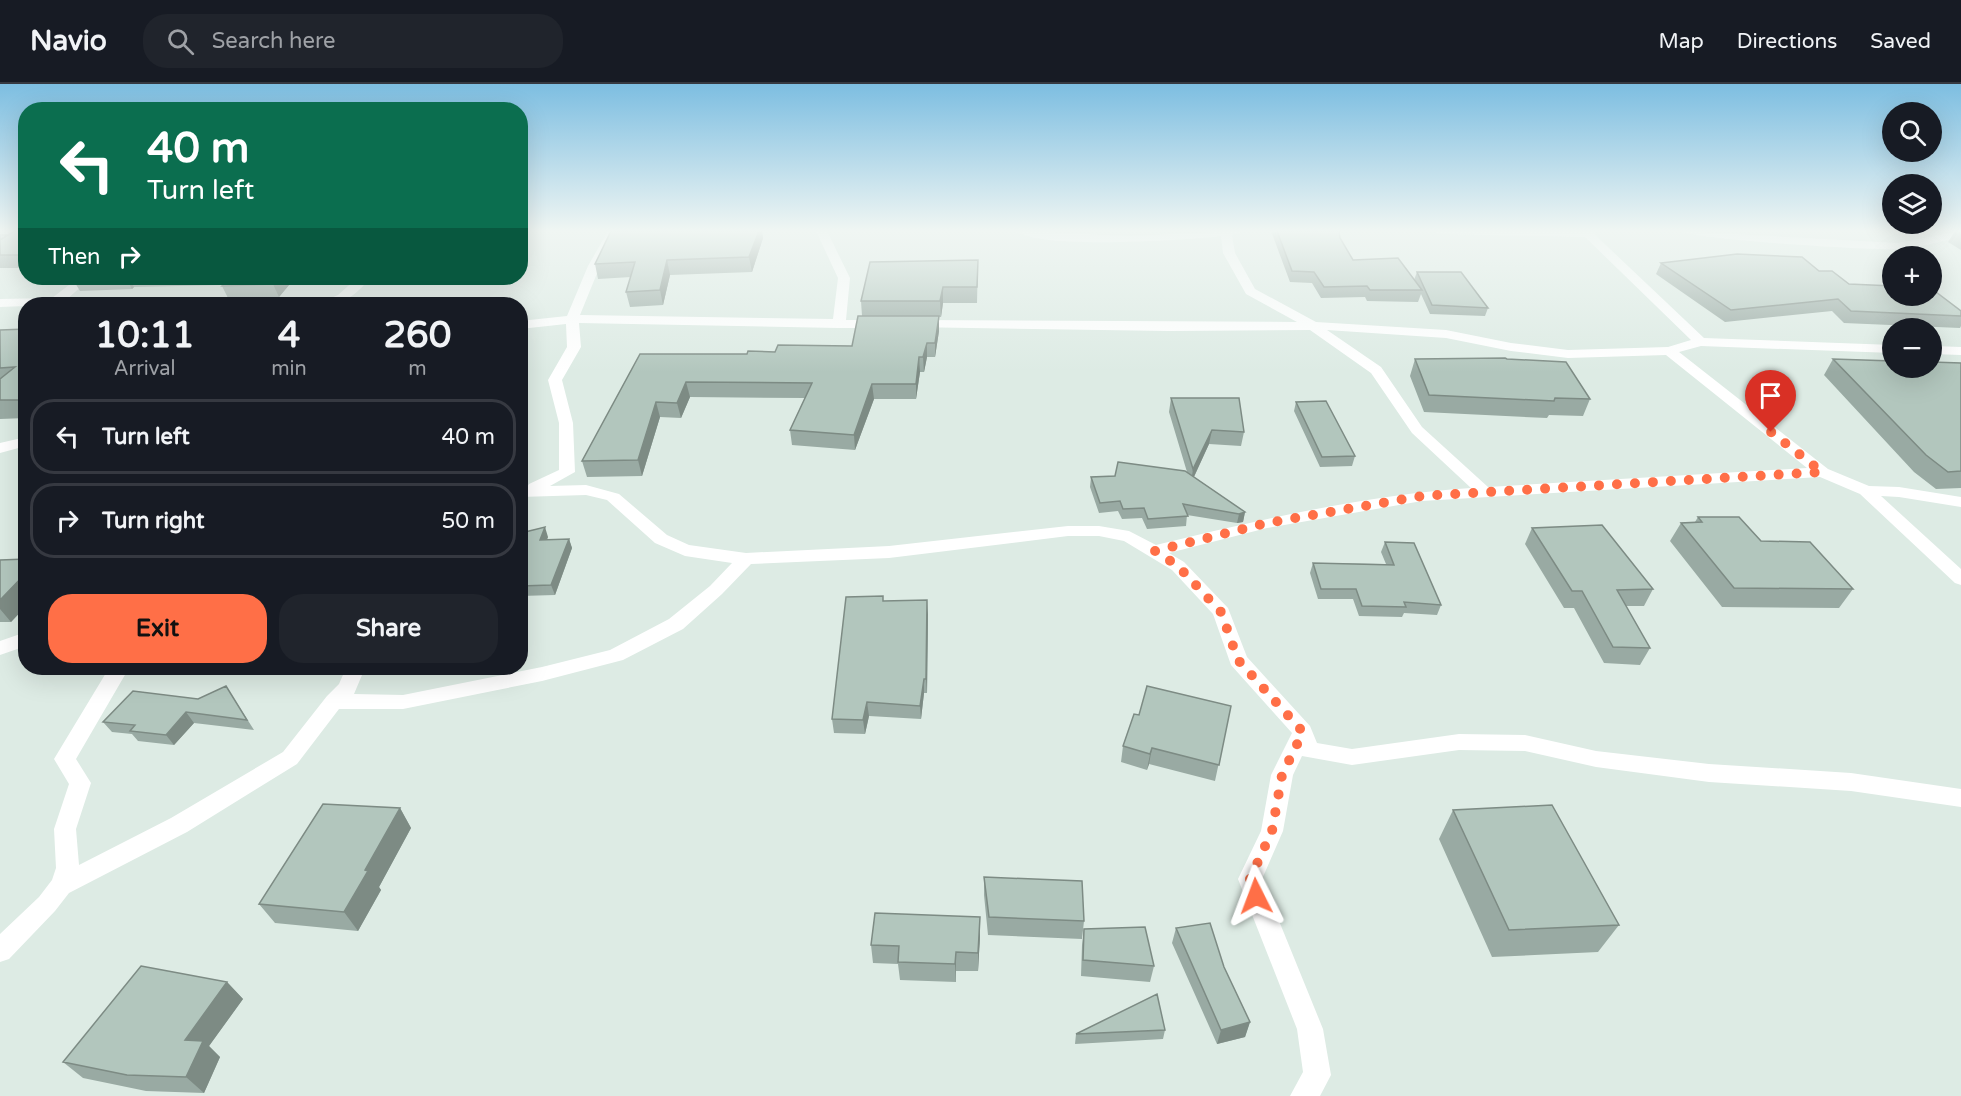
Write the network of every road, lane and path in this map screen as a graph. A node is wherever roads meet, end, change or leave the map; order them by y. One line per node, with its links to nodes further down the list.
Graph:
1 (589, 278): 11 (street)
2 (844, 278): 13 (street)
3 (1243, 278): 14 (street)
4 (1634, 278): 15 (street)
5 (76, 285): 7 (street)
6 (356, 285): 8 (street)
7 (61, 297)
8 (343, 297)
9 (0, 303): 10 (street)
10 (18, 303)
11 (572, 320): 12 (street); 13 (street); 23 (street)
12 (528, 324)
13 (839, 324): 14 (street)
14 (1313, 326): 18 (street); 26 (street)
15 (1700, 342): 16 (street); 18 (street)
16 (1882, 349)
17 (1942, 350): 19 (street)
18 (1669, 351): 22 (street)
19 (1961, 351)
20 (18, 443): 21 (street)
21 (0, 448)
22 (1822, 472): 24 (street); 26 (street)
23 (528, 489)
24 (1866, 491): 27 (street); 30 (street)
25 (528, 492): 29 (street)
26 (1484, 492): 28 (street)
27 (1961, 502)
28 (1155, 551): 29 (street); 36 (street)
29 (746, 559): 35 (street)
30 (1961, 579)
31 (18, 642): 32 (street)
32 (0, 648)
33 (115, 675): 38 (street)
34 (353, 675): 35 (street)
35 (334, 700): 38 (street)
36 (1303, 732): 37 (street); 40 (street)
37 (1961, 798)
38 (61, 886): 39 (street)
39 (0, 951)
40 (1304, 1096)

